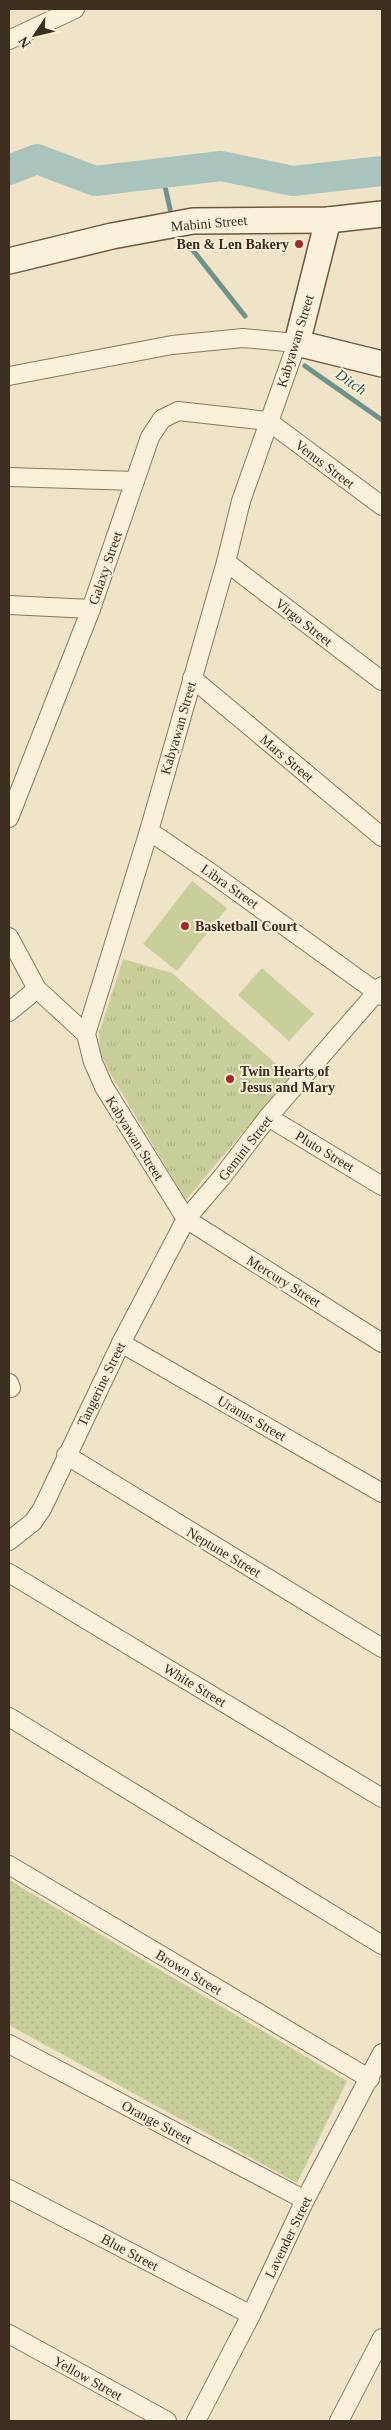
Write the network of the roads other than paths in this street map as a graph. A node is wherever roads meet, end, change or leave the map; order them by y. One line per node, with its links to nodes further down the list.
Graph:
1 (75, 9): 2 (street)
2 (9, 40)
3 (382, 214): 4 (main road, Mabini Street)
4 (328, 220): 5 (main road, Mabini Street); 6 (main road, Kabyawan Street)
5 (9, 261)
6 (297, 343): 7 (main road); 8 (street); 9 (street, Kabyawan Street)
7 (382, 364)
8 (9, 376)
9 (268, 421): 11 (street, Galaxy Street); 12 (street, Venus Street); 13 (street, Kabyawan Street)
10 (9, 477): 11 (street)
11 (135, 481): 15 (street, Galaxy Street)
12 (382, 506)
13 (226, 562): 16 (street, Kabyawan Street); 17 (street, Virgo Street)
14 (9, 604): 15 (street)
15 (91, 609): 18 (street, Galaxy Street)
16 (192, 678): 19 (street, Kabyawan Street); 20 (street, Mars Street)
17 (382, 682)
18 (9, 818)
19 (149, 831): 23 (street, Libra Street); 25 (street, Kabyawan Street)
20 (382, 837)
21 (9, 937): 22 (street)
22 (37, 989): 24 (street); 25 (street)
23 (380, 992): 26 (street, Gemini Street)
24 (9, 1012)
25 (86, 1034): 28 (street, Kabyawan Street)
26 (268, 1117): 27 (street, Pluto Street); 28 (street, Gemini Street)
27 (382, 1186)
28 (186, 1219): 29 (street, Tangerine Street); 30 (street, Mercury Street)
29 (121, 1342): 31 (street, Tangerine Street); 32 (street, Uranus Street)
30 (382, 1343)
31 (66, 1455): 33 (street, Tangerine Street); 35 (street, Neptune Street)
32 (382, 1493)
33 (9, 1541)
34 (9, 1573): 37 (street, White Street)
35 (382, 1648)
36 (9, 1717): 39 (street)
37 (382, 1798)
38 (9, 1866): 42 (street, Brown Street)
39 (382, 1945)
40 (9, 2044): 44 (street, Orange Street)
41 (382, 2053): 42 (street, Lavender Street)
42 (370, 2079): 44 (street, Lavender Street)
43 (9, 2189): 45 (street, Blue Street)
44 (305, 2200): 45 (street, Lavender Street)
45 (251, 2315): 49 (street, Lavender Street)
46 (9, 2334): 48 (street, Yellow Street)
47 (382, 2338): 50 (street)
48 (167, 2421)
49 (196, 2421)
50 (339, 2421)

